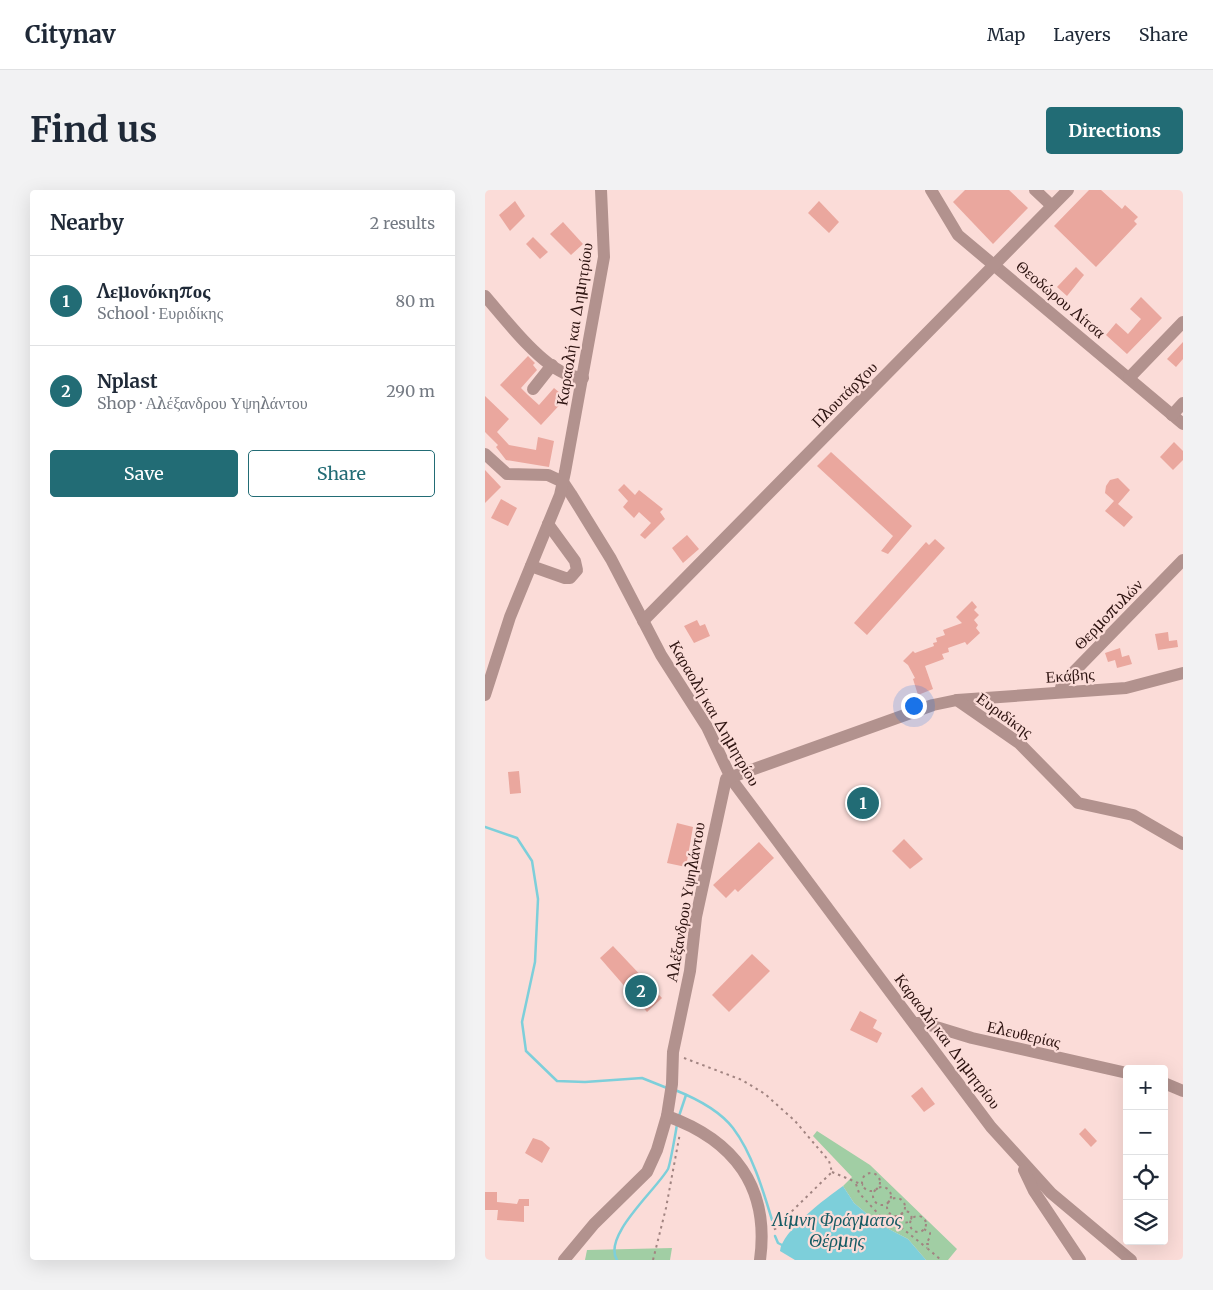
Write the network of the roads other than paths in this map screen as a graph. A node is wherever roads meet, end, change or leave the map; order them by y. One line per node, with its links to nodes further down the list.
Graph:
1 (601, 190): 10 (street, Καραολή και Δημητρίου)
2 (931, 190): 6 (street, Θεοδώρου Λίτσα)
3 (1035, 190): 5 (street)
4 (1068, 190): 5 (street, Πλουτάρχου)
5 (1051, 206): 6 (street, Πλουτάρχου)
6 (995, 264): 11 (street, Θεοδώρου Λίτσα); 21 (street, Πλουτάρχου)
7 (485, 296): 9 (street)
8 (1183, 322): 11 (street)
9 (552, 365): 10 (street); 12 (street)
10 (583, 378): 17 (street, Καραολή και Δημητρίου)
11 (1129, 378): 14 (street, Θεοδώρου Λίτσα)
12 (533, 389)
13 (1183, 403): 14 (street)
14 (1172, 414): 15 (street, Θεοδώρου Λίτσα)
15 (1183, 424)
16 (485, 454): 17 (street)
17 (563, 482): 18 (street); 21 (street, Καραολή και Δημητρίου)
18 (547, 524): 20 (street); 20 (street)
19 (1183, 560): 23 (street, Θερμοπυλών)
20 (531, 566): 24 (street)
21 (643, 621): 26 (street, Καραολή και Δημητρίου)
22 (1183, 673): 23 (street, Εκάβης)
23 (1060, 692): 25 (street, Εκάβης)
24 (485, 695)
25 (957, 700): 26 (street, Ευριδίκης); 27 (street, Ευριδίκης)
26 (730, 776): 28 (street, Καραολή και Δημητρίου); 32 (street, Αλέξανδρου Υψηλάντου)
27 (1183, 844)
28 (915, 1023): 29 (street, Ελευθερίας); 33 (street, Καραολή και Δημητρίου)
29 (1123, 1072)
30 (1168, 1084): 31 (street)
31 (1183, 1090)
32 (667, 1116): 34 (street, Αλέξανδρου Υψηλάντου); 35 (street)
33 (1015, 1155): 36 (street); 37 (street, Καραολή και Δημητρίου)
34 (564, 1260)
35 (760, 1260)
36 (1080, 1260)
37 (1131, 1260)

